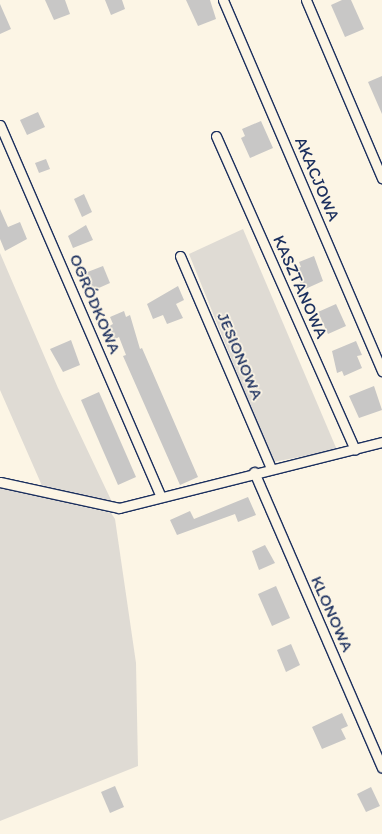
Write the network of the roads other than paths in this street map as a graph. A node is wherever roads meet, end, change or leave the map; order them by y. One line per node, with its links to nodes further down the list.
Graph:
1 (223, 0): 7 (street, AKACJOWA)
2 (306, 0): 5 (street)
3 (0, 125): 13 (street, OGRÓDKOWA)
4 (216, 136): 9 (street, KASZTANOWA)
5 (382, 178)
6 (180, 256): 10 (street, JESIONOWA)
7 (382, 370)
8 (382, 442): 9 (street)
9 (355, 450): 10 (street)
10 (271, 468): 11 (street)
11 (254, 472): 13 (street); 14 (street, KLONOWA)
12 (0, 482): 13 (street)
13 (161, 497)
14 (382, 768)

